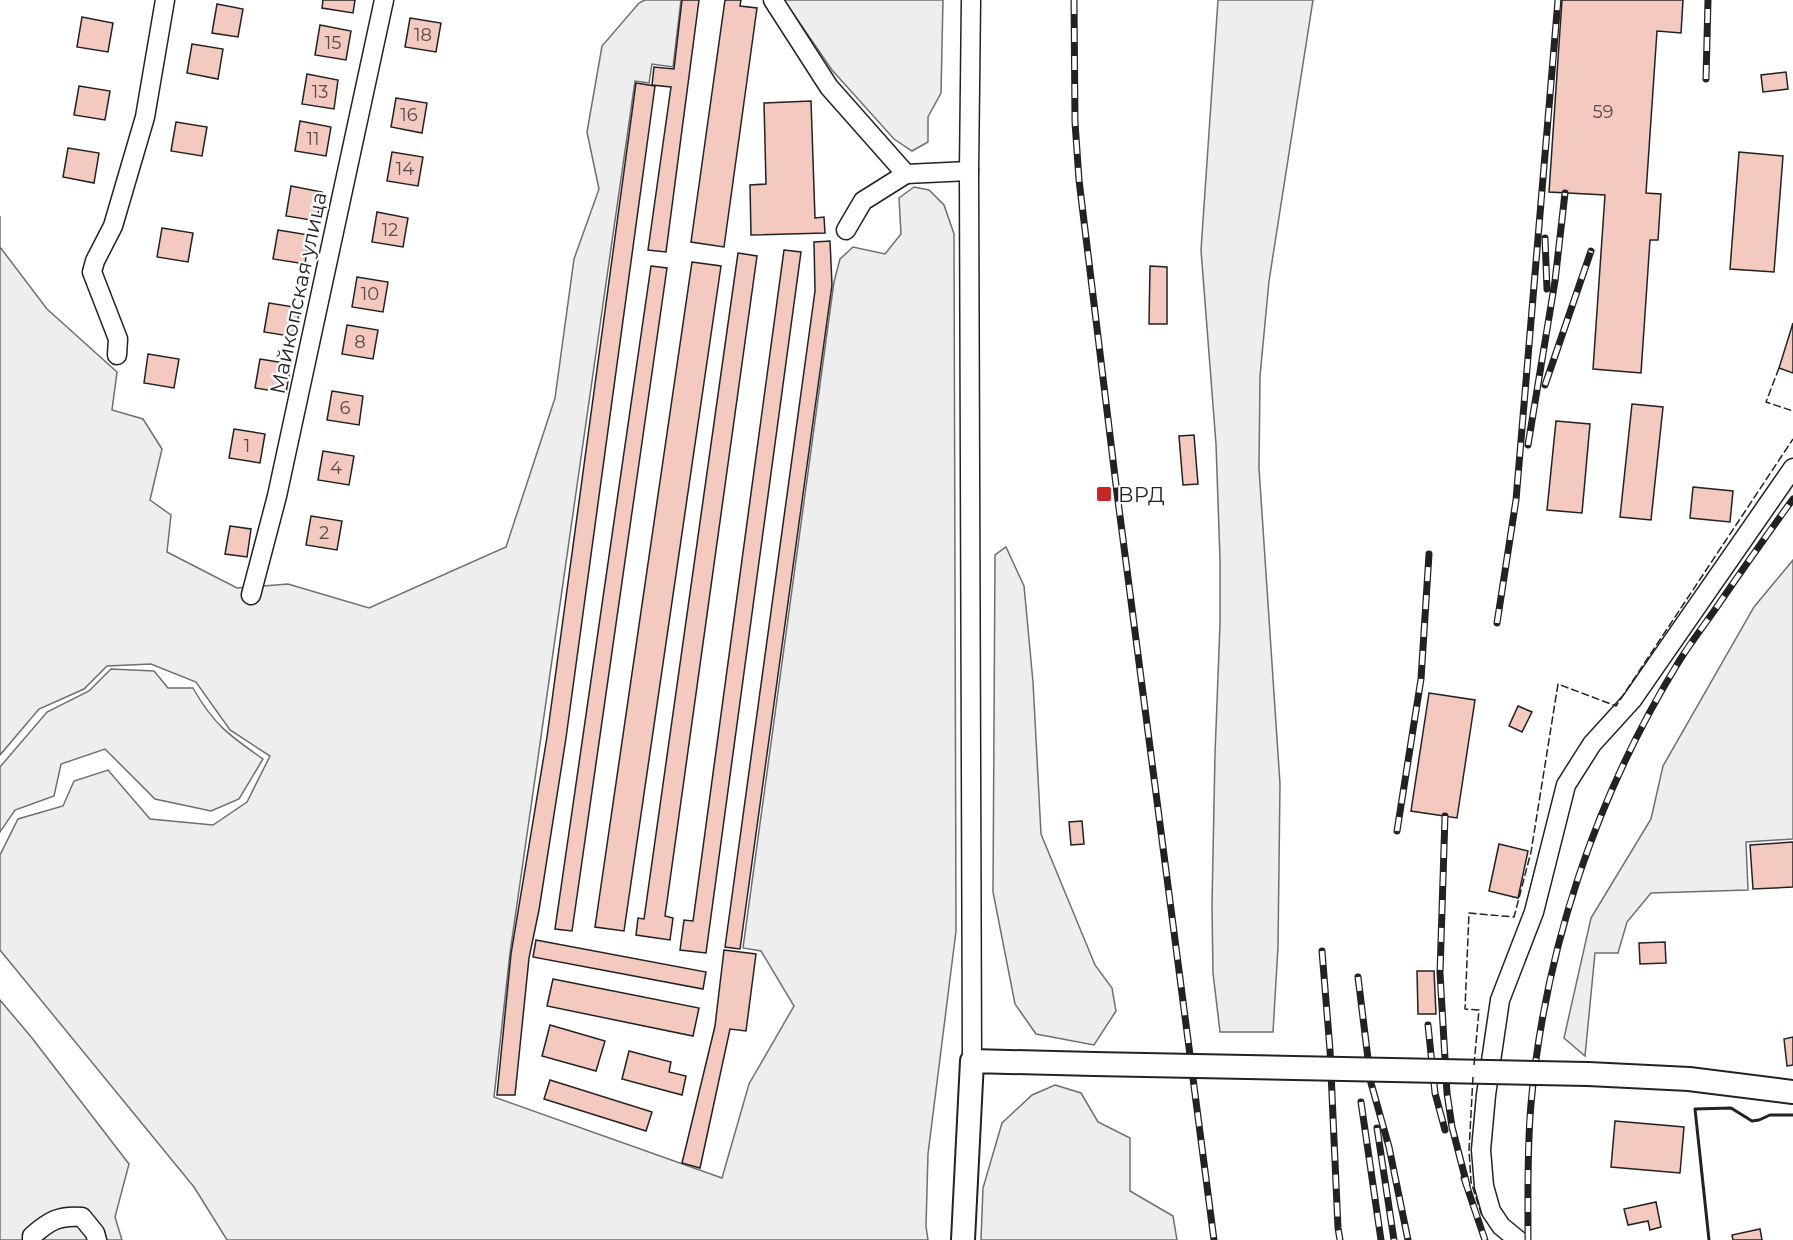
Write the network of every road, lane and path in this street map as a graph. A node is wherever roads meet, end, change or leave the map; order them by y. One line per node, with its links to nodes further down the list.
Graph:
1 (165, 0): 8 (street)
2 (384, 0): 10 (street, Майкопская улица)
3 (773, 0): 6 (street)
4 (971, 0): 5 (street)
5 (969, 171): 6 (street); 11 (street)
6 (906, 174): 7 (street)
7 (846, 230)
8 (117, 355)
9 (1793, 468): 16 (street)
10 (251, 595)
11 (972, 1061): 12 (main road, bridge); 15 (main road)
12 (1793, 1092)
13 (32, 1240): 14 (street)
14 (97, 1240)
15 (963, 1240)
16 (1518, 1240)

